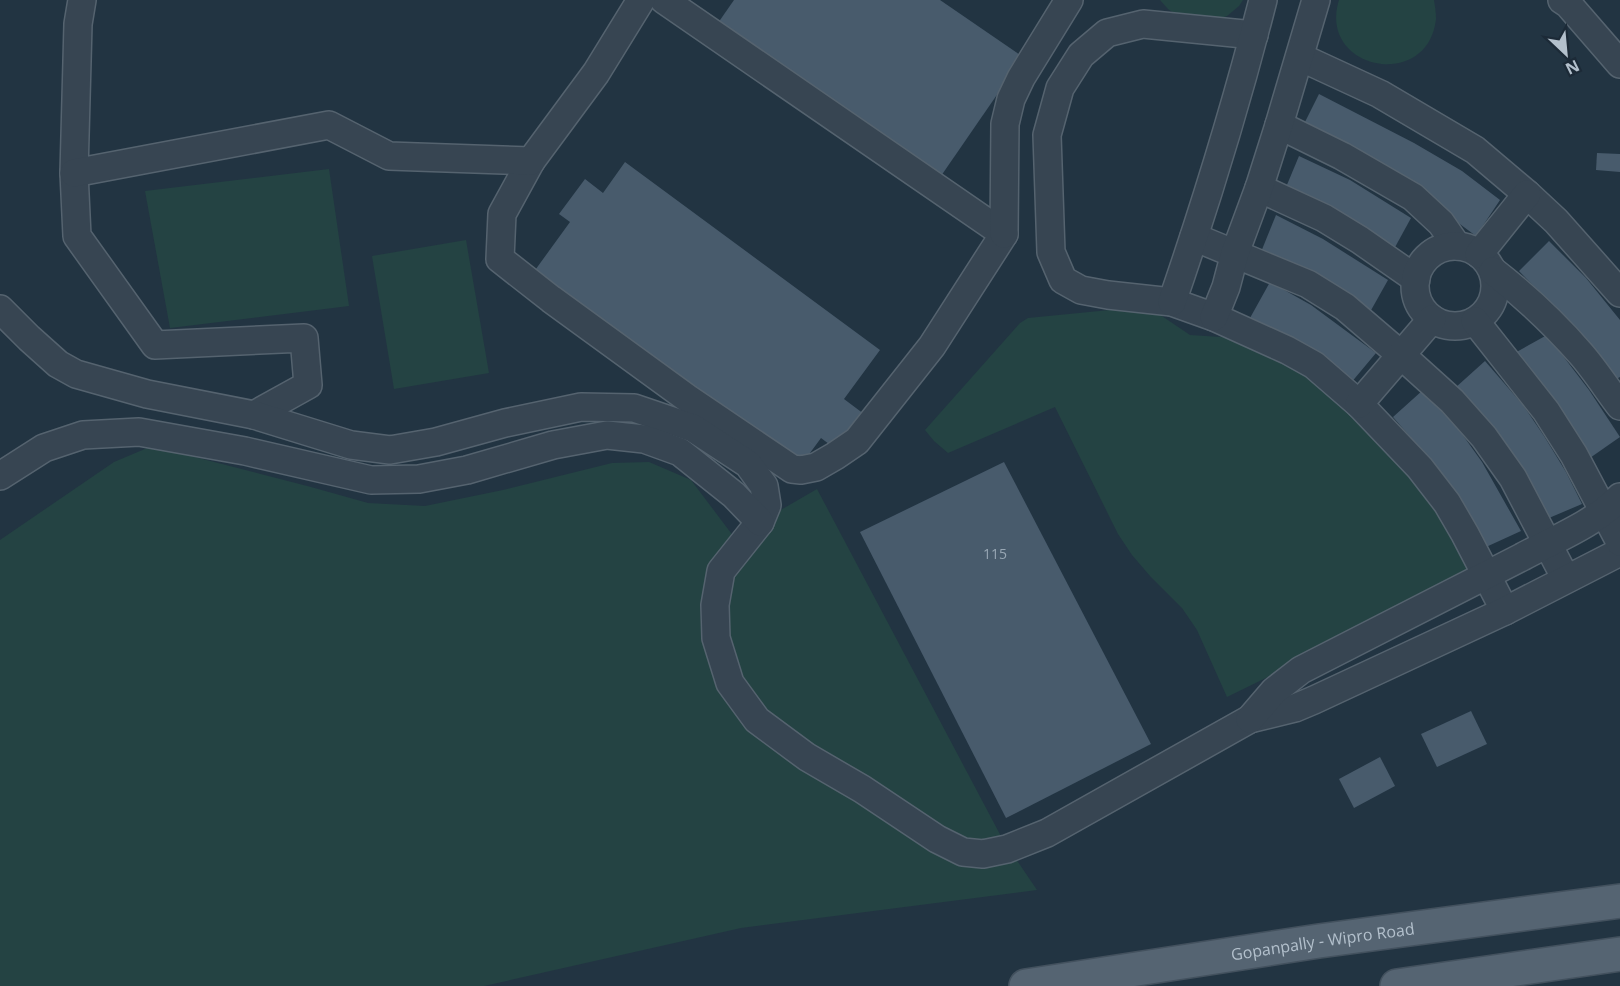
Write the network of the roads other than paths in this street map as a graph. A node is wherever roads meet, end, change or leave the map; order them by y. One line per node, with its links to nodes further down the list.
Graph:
1 (82, 0): 13 (lane)
2 (641, 0): 12 (lane)
3 (664, 0): 16 (lane)
4 (1070, 0): 16 (lane)
5 (1263, 0): 8 (lane)
6 (1316, 0): 9 (lane)
7 (1562, 0): 10 (lane)
8 (1254, 35): 17 (lane); 22 (lane)
9 (1300, 57): 11 (lane); 15 (lane)
10 (1617, 58)
11 (1280, 125): 14 (lane); 19 (lane)
12 (531, 161): 13 (lane); 16 (lane)
13 (74, 173): 30 (lane)
14 (1259, 188): 18 (lane); 20 (lane)
15 (1527, 194): 19 (lane); 21 (lane)
16 (1004, 234)
17 (1194, 237): 18 (lane); 22 (lane)
18 (1234, 253): 24 (lane); 27 (lane)
19 (1476, 257): 20 (lane); 26 (lane); 29 (lane)
20 (1416, 279): 25 (lane)
21 (1620, 293)
22 (1172, 302): 24 (lane)
23 (0, 309): 30 (lane)
24 (1214, 317): 28 (lane)
25 (1432, 319): 26 (lane); 27 (lane)
26 (1475, 321): 32 (lane)
27 (1401, 355): 28 (lane); 35 (lane)
28 (1359, 404): 37 (lane)
29 (1620, 406)
30 (254, 415): 33 (lane)
31 (0, 476): 33 (lane)
32 (1613, 505): 34 (lane); 35 (lane)
33 (760, 522): 40 (lane)
34 (1620, 542)
35 (1548, 543): 37 (lane); 38 (lane)
36 (1620, 552): 38 (lane)
37 (1487, 575): 39 (lane); 40 (lane)
38 (1566, 579): 39 (lane)
39 (1505, 611): 40 (lane)
40 (1250, 719)
41 (1620, 902): 44 (main road, Gopanpally - Wipro Road)
42 (1620, 954): 43 (main road)
43 (1501, 979): 45 (main road)
44 (1026, 986)
45 (1397, 986)

